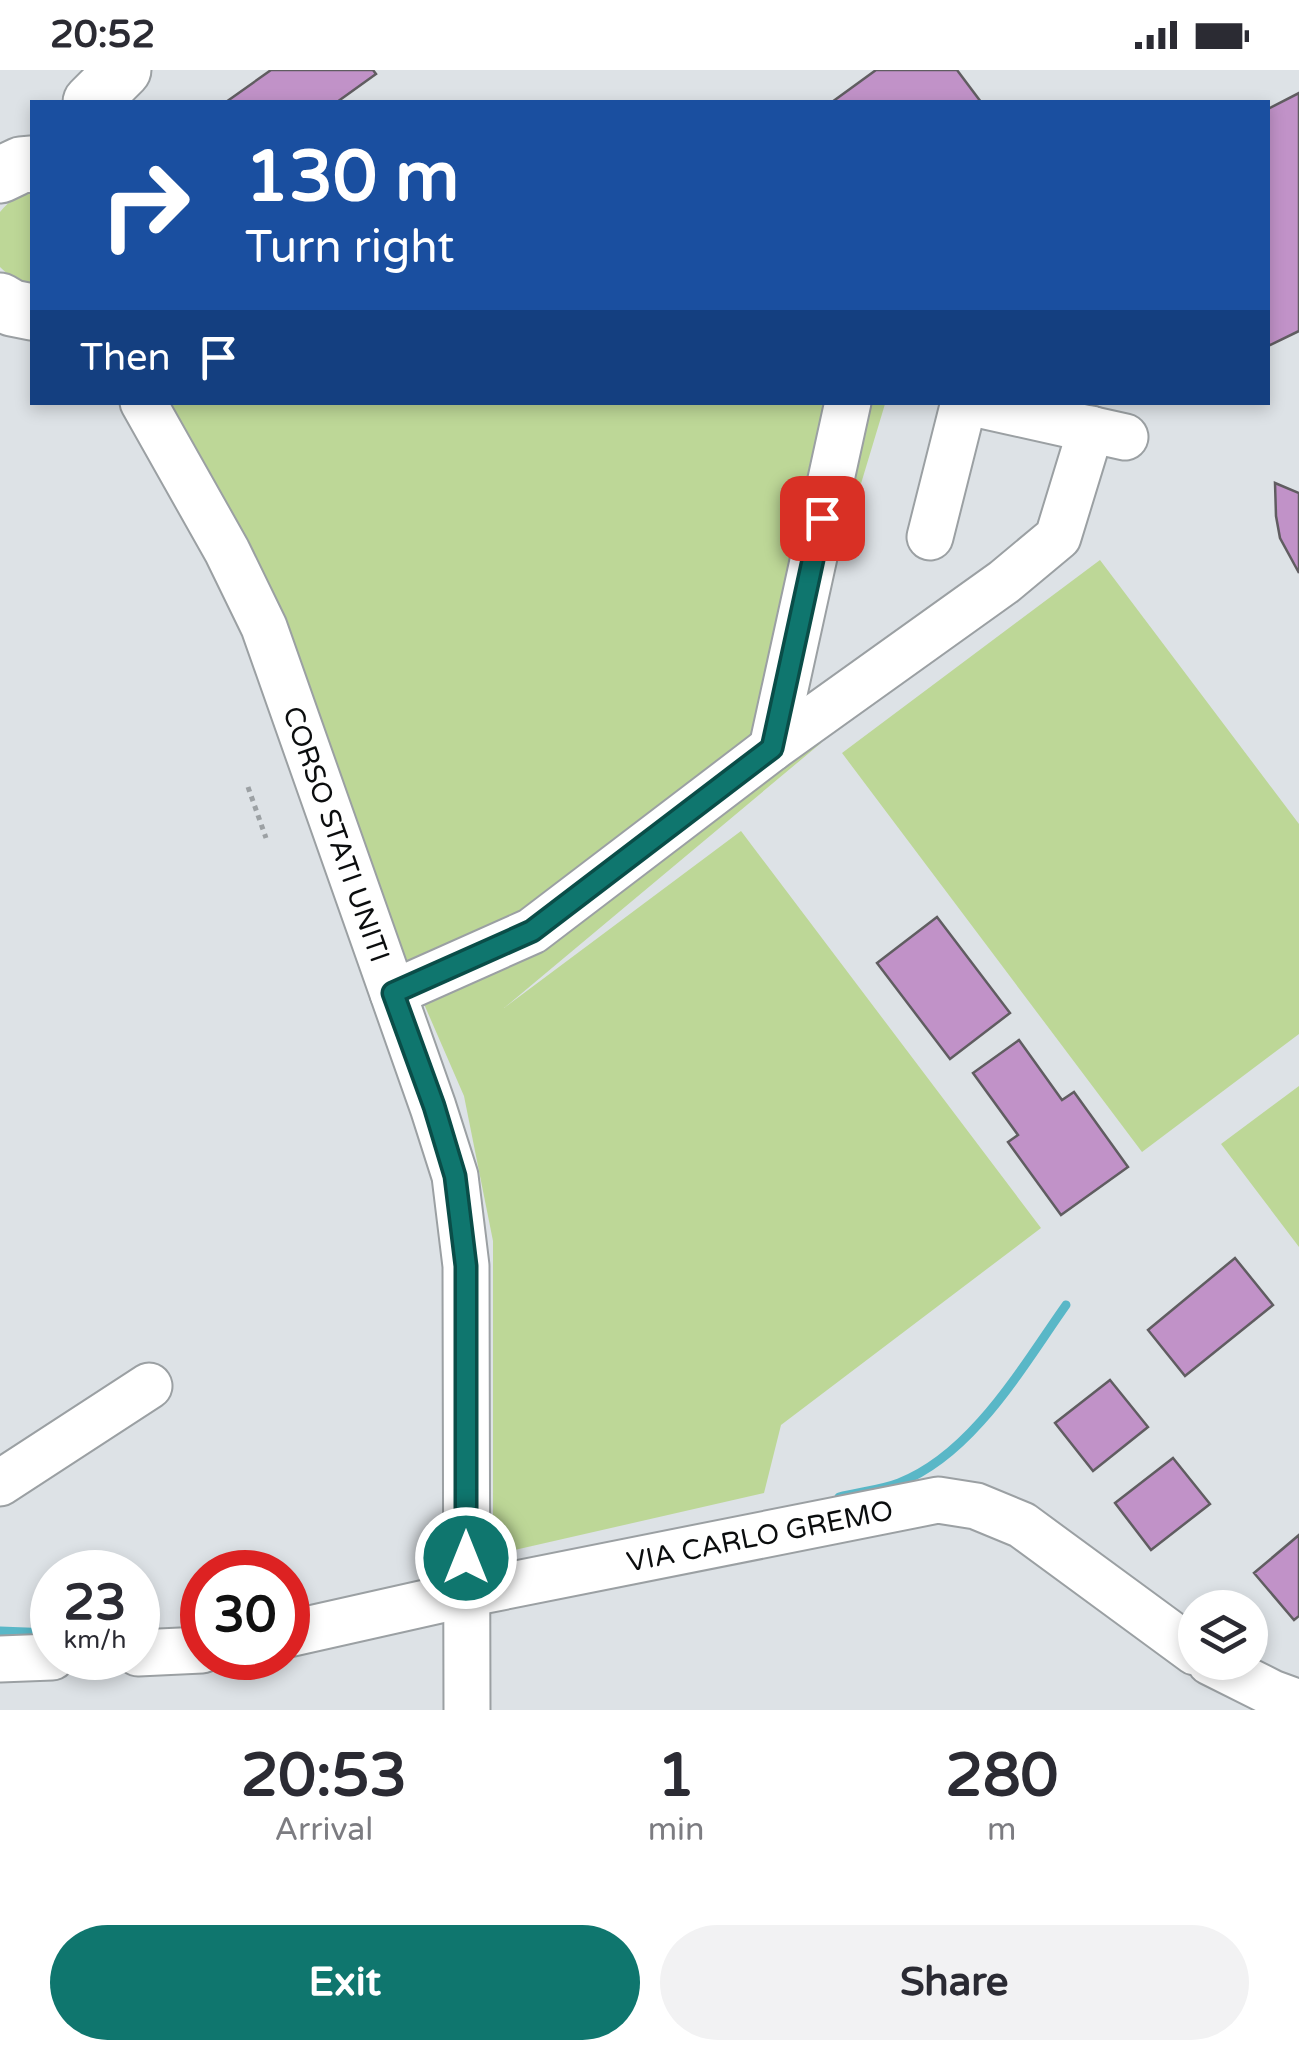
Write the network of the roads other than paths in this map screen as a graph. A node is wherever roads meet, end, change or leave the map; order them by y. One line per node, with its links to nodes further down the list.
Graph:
1 (0, 301): 2 (main road)
2 (30, 312)
3 (145, 405): 9 (street, CORSO STATI UNITI)
4 (847, 405): 8 (street)
5 (965, 405): 7 (street)
6 (980, 405): 8 (street)
7 (930, 537)
8 (772, 748): 9 (street)
9 (393, 993): 12 (street, CORSO STATI UNITI)
10 (148, 1386): 11 (street)
11 (0, 1483)
12 (466, 1594): 13 (street, VIA CARLO GREMO); 14 (street, VIA CARLO GREMO); 19 (street, CORSO STATI UNITI)
13 (310, 1629)
14 (1178, 1640)
15 (30, 1658): 16 (street)
16 (0, 1659)
17 (1246, 1680): 18 (street)
18 (1299, 1703)
19 (467, 1710)

